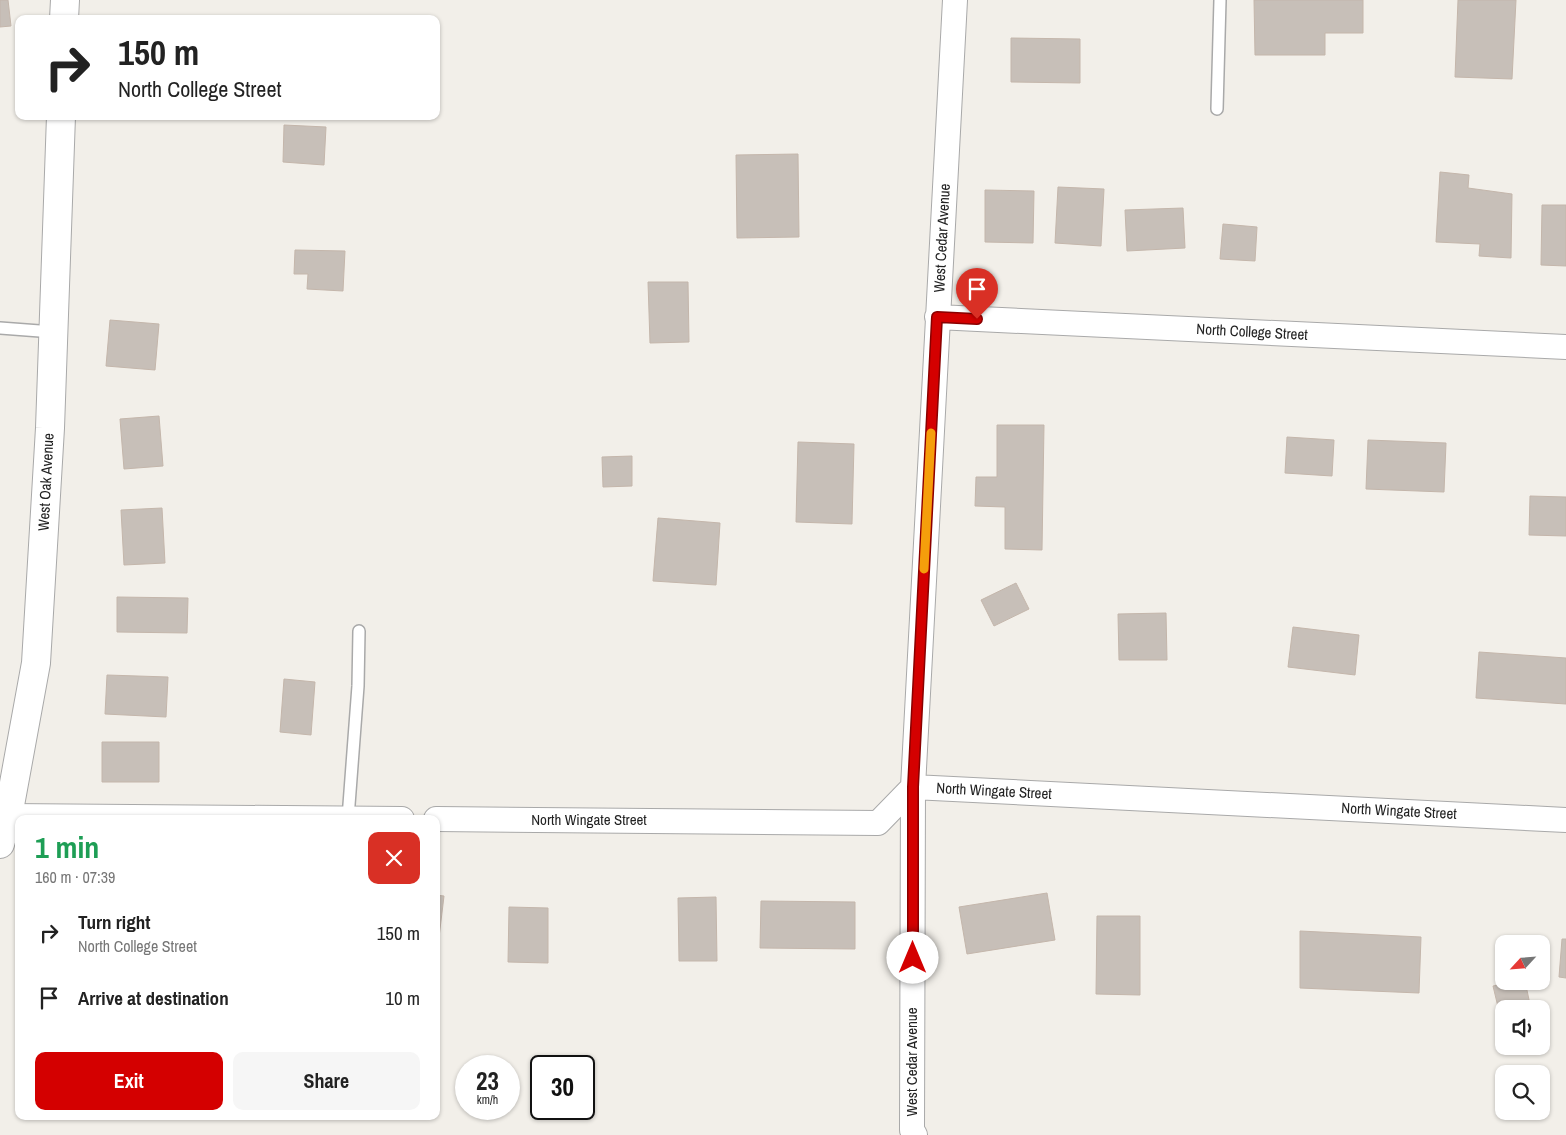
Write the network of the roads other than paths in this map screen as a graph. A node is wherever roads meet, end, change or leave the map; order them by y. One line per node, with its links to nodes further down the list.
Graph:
1 (65, 0): 4 (street)
2 (955, 0): 7 (street, West Cedar Avenue)
3 (1220, 0): 5 (lane)
4 (64, 15)
5 (1217, 109)
6 (61, 120): 9 (street, West Oak Avenue)
7 (937, 317): 10 (street, North College Street); 12 (street, West Cedar Avenue)
8 (0, 328): 9 (lane)
9 (53, 332): 14 (street, West Oak Avenue)
10 (1566, 347)
11 (359, 631): 13 (lane)
12 (913, 787): 15 (street, North Wingate Street); 16 (street, North Wingate Street); 18 (street, West Cedar Avenue)
13 (348, 815)
14 (4, 817): 17 (street, West Oak Avenue)
15 (440, 819)
16 (1566, 820)
17 (0, 844)
18 (915, 1135)

